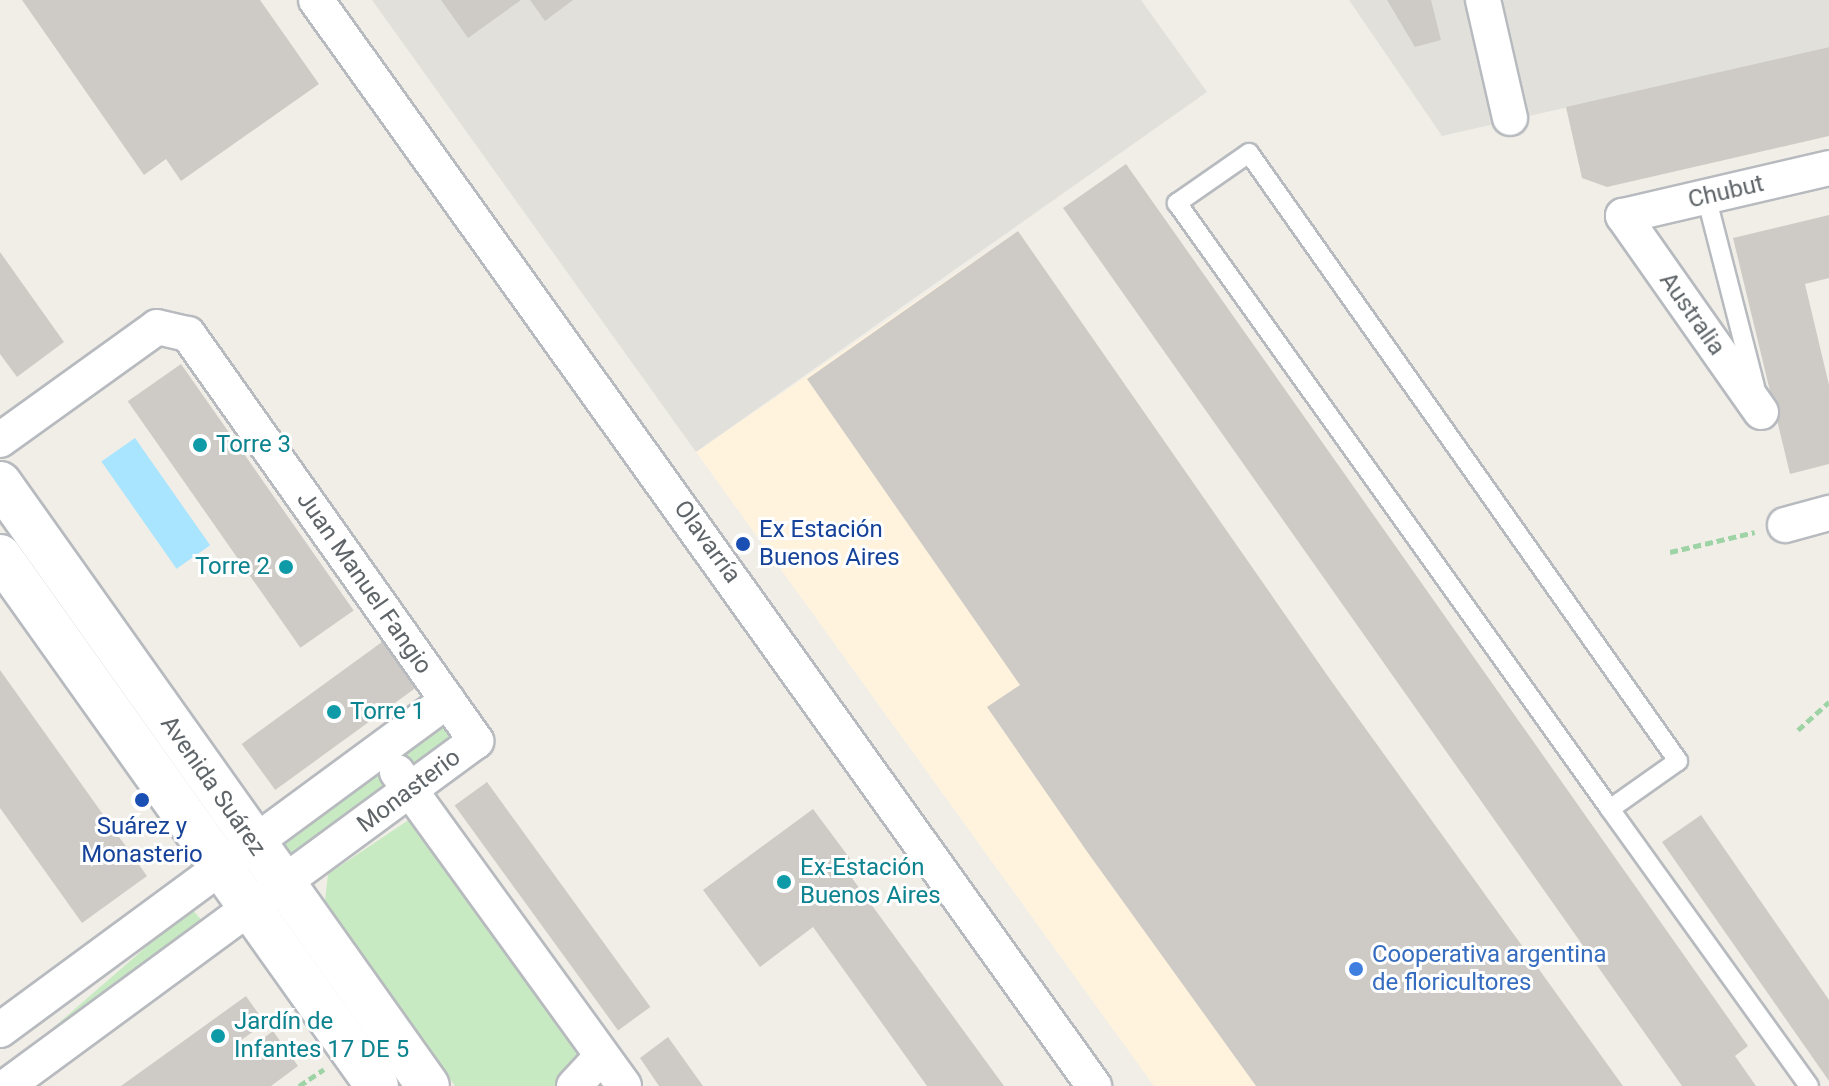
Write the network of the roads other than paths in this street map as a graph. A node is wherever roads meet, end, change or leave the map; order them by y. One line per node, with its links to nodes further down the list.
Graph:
1 (316, 0): 27 (street, Olavarría)
2 (1483, 0): 3 (street)
3 (1510, 118)
4 (1829, 168): 5 (street, Chubut)
5 (1706, 196): 6 (street, Chubut); 7 (lane)
6 (1623, 216): 7 (street, Australia)
7 (1761, 412)
8 (0, 440): 13 (street, Juan Manuel Fangio)
9 (0, 483): 17 (street, Avenida Suárez)
10 (1829, 513): 11 (street)
11 (1785, 525)
12 (0, 556): 17 (street, Avenida Suárez)
13 (448, 700): 14 (street, Monasterio); 15 (street, Monasterio)
14 (382, 751): 15 (street); 17 (street, Monasterio)
15 (411, 790): 18 (street, Monasterio); 20 (street)
16 (1610, 809): 16 (lane); 28 (lane)
17 (239, 854): 18 (street, Avenida Suárez); 19 (street, Monasterio)
18 (267, 896): 22 (street, Monasterio); 23 (street, Avenida Suárez); 24 (street, Avenida Suárez)
19 (0, 1030)
20 (602, 1056): 25 (street); 26 (street)
21 (0, 1078): 22 (street)
22 (7, 1086)
23 (377, 1086)
24 (428, 1086)
25 (574, 1086)
26 (624, 1086)
27 (1094, 1086)
28 (1809, 1086)

